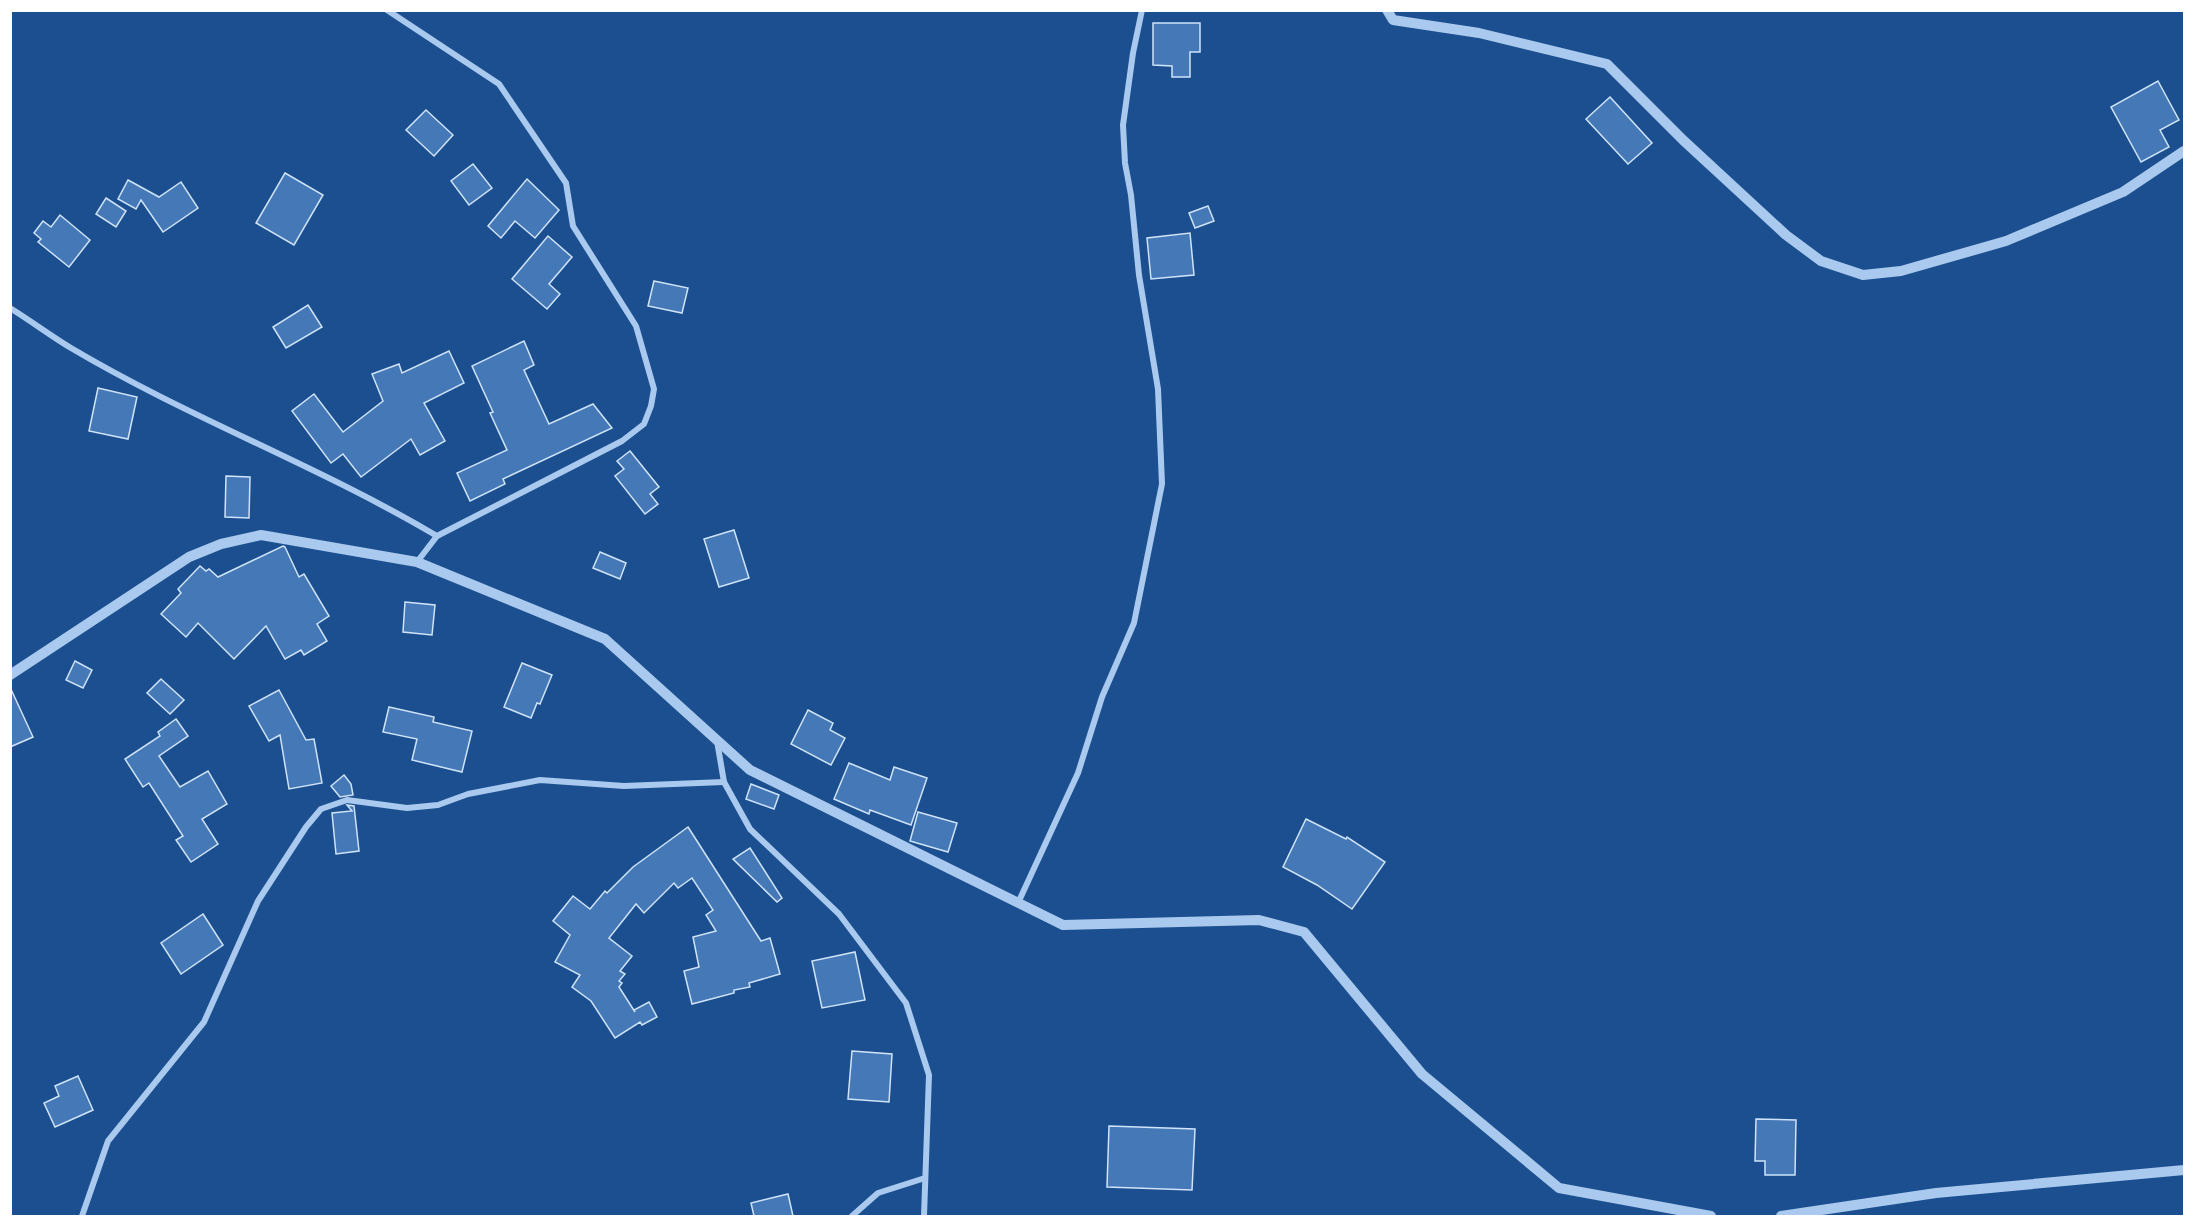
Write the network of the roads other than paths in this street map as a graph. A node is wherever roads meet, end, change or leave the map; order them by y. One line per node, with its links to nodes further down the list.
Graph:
1 (387, 10): 6 (street)
2 (1142, 10): 11 (street)
3 (1387, 10): 4 (street)
4 (2184, 151)
5 (10, 308): 6 (street)
6 (437, 536): 7 (street)
7 (417, 562): 8 (street); 9 (street)
8 (10, 675)
9 (717, 740): 10 (street); 11 (street)
10 (724, 782): 13 (street); 14 (street)
11 (1018, 903): 17 (street)
12 (2184, 1170): 18 (street)
13 (925, 1178): 15 (street); 16 (street)
14 (82, 1216)
15 (852, 1216)
16 (924, 1216)
17 (1711, 1216)
18 (1781, 1216)

